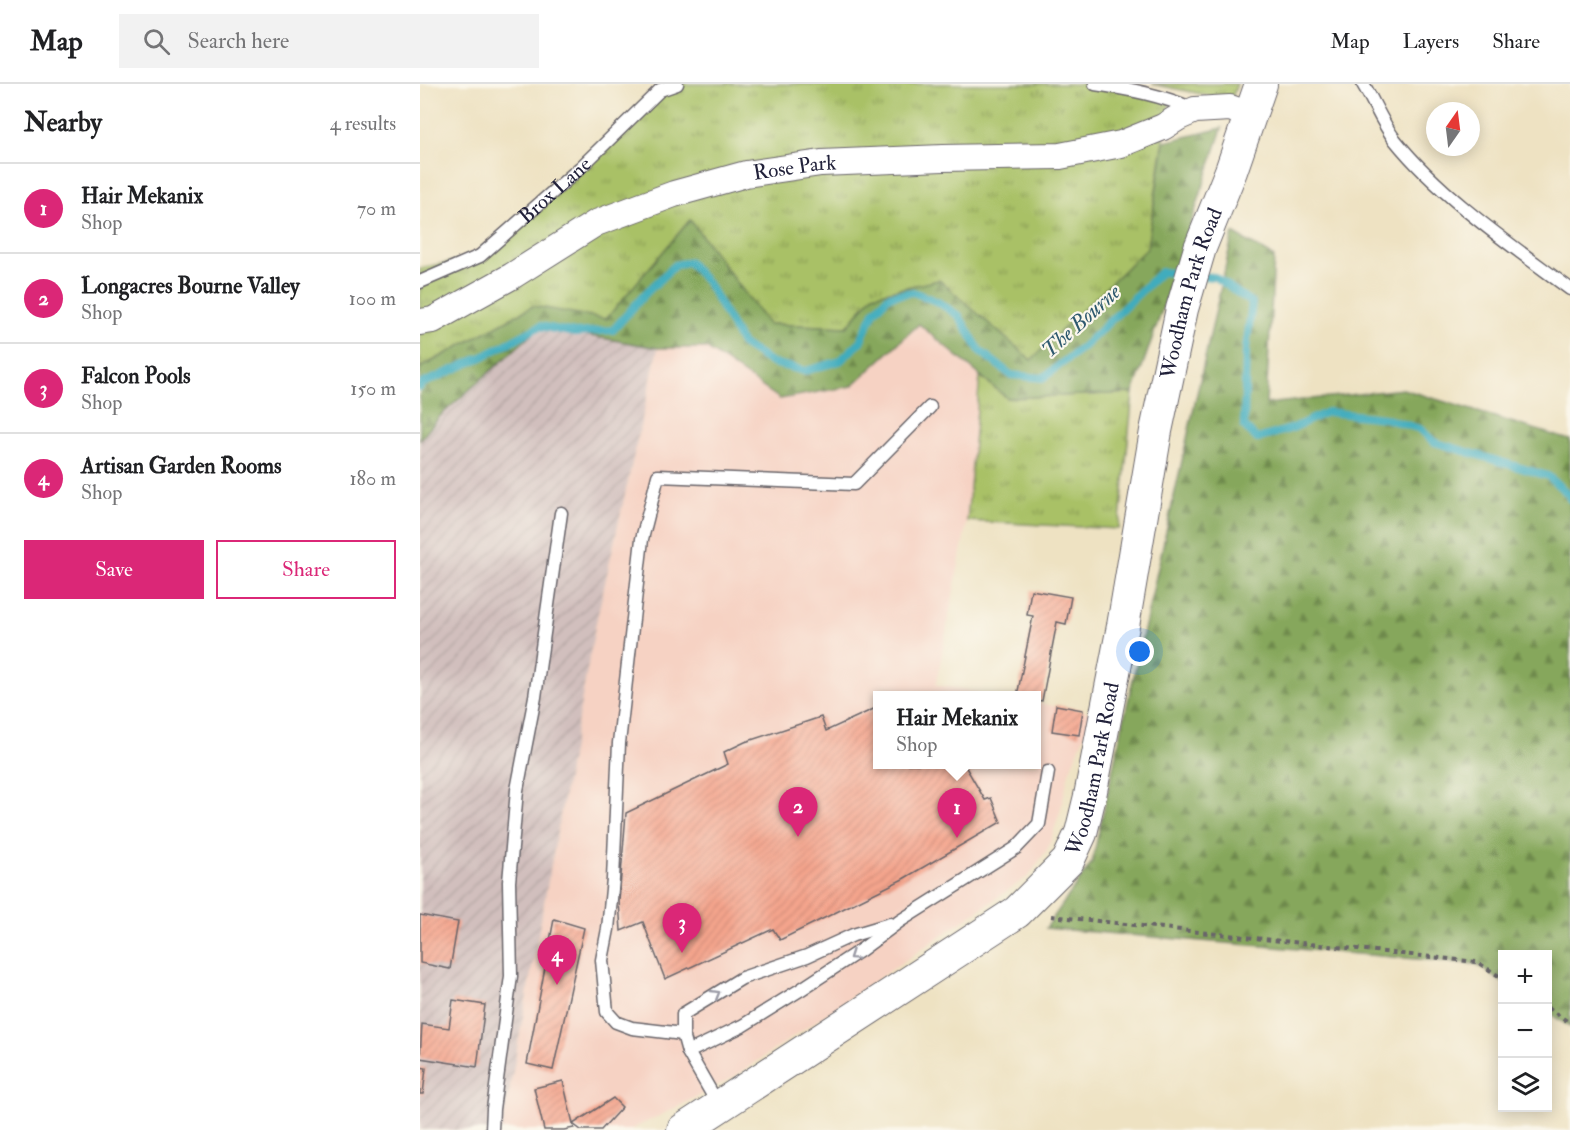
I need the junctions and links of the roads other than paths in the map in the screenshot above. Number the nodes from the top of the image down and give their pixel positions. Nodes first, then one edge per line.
1 (677, 84) edge
2 (1095, 84) edge
3 (1261, 84) edge
4 (1363, 84) edge
5 (1195, 110) junction
6 (1250, 115) junction
7 (420, 282) edge
8 (1570, 289) edge
9 (420, 322) edge
10 (930, 408) dead end
11 (561, 513) dead end
12 (1048, 772) dead end
13 (900, 921) junction
14 (683, 1034) junction
15 (688, 1052) junction
16 (720, 1107) junction
17 (492, 1130) edge
18 (683, 1130) edge

1 - 7 lane, Brox Lane
2 - 5 lane
3 - 6 street, Woodham Park Road
4 - 8 lane
5 - 6 street
5 - 9 street, Rose Park
6 - 16 street, Woodham Park Road
10 - 14 lane
11 - 17 lane
12 - 13 lane
14 -> 13 lane
13 -> 15 lane
14 - 15 lane
15 - 16 lane
16 - 18 street, Woodham Park Road

